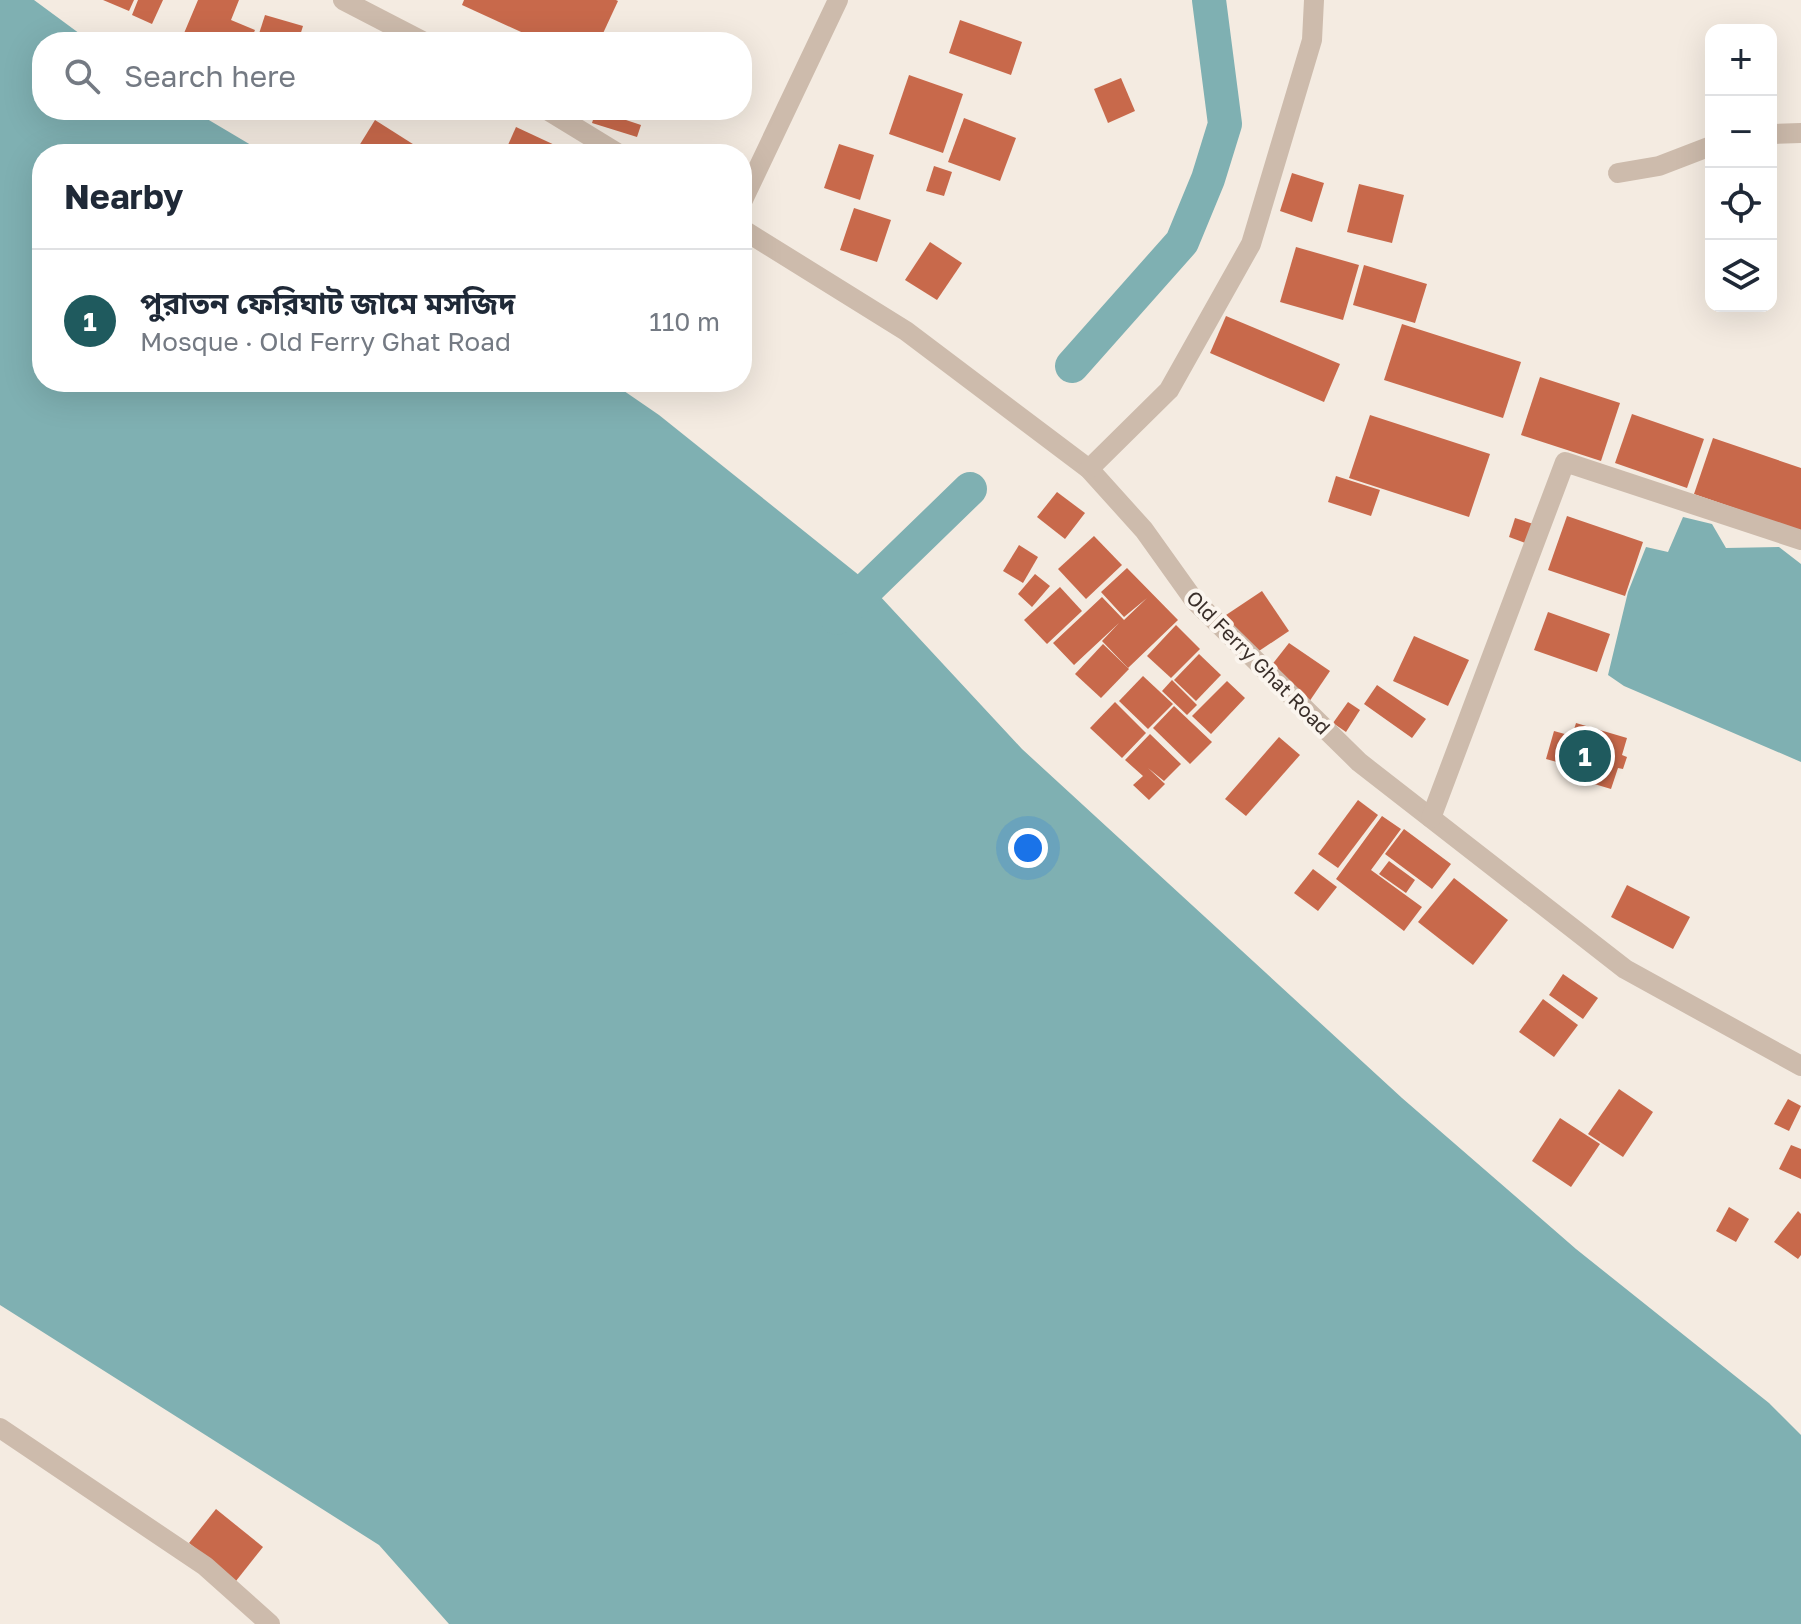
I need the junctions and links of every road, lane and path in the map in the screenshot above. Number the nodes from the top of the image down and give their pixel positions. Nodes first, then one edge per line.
1 (343, 0) edge
2 (838, 0) edge
3 (1314, 0) edge
4 (405, 32) edge
5 (563, 120) edge
6 (1801, 133) edge
7 (1777, 134) edge
8 (603, 144) edge
9 (1705, 148) edge
10 (1618, 173) dead end
11 (752, 181) edge
12 (752, 235) edge
13 (1089, 469) junction
14 (1801, 540) edge
15 (1431, 818) junction
16 (1801, 1066) edge
17 (0, 1428) edge
18 (270, 1624) edge

1 - 4 street
2 - 11 street
3 - 13 street
5 - 8 street
6 - 7 street
9 - 10 street
12 - 13 street, Old Ferry Ghat Road
13 - 15 street, Old Ferry Ghat Road
14 - 15 street
15 - 16 street, Old Ferry Ghat Road
17 - 18 street

